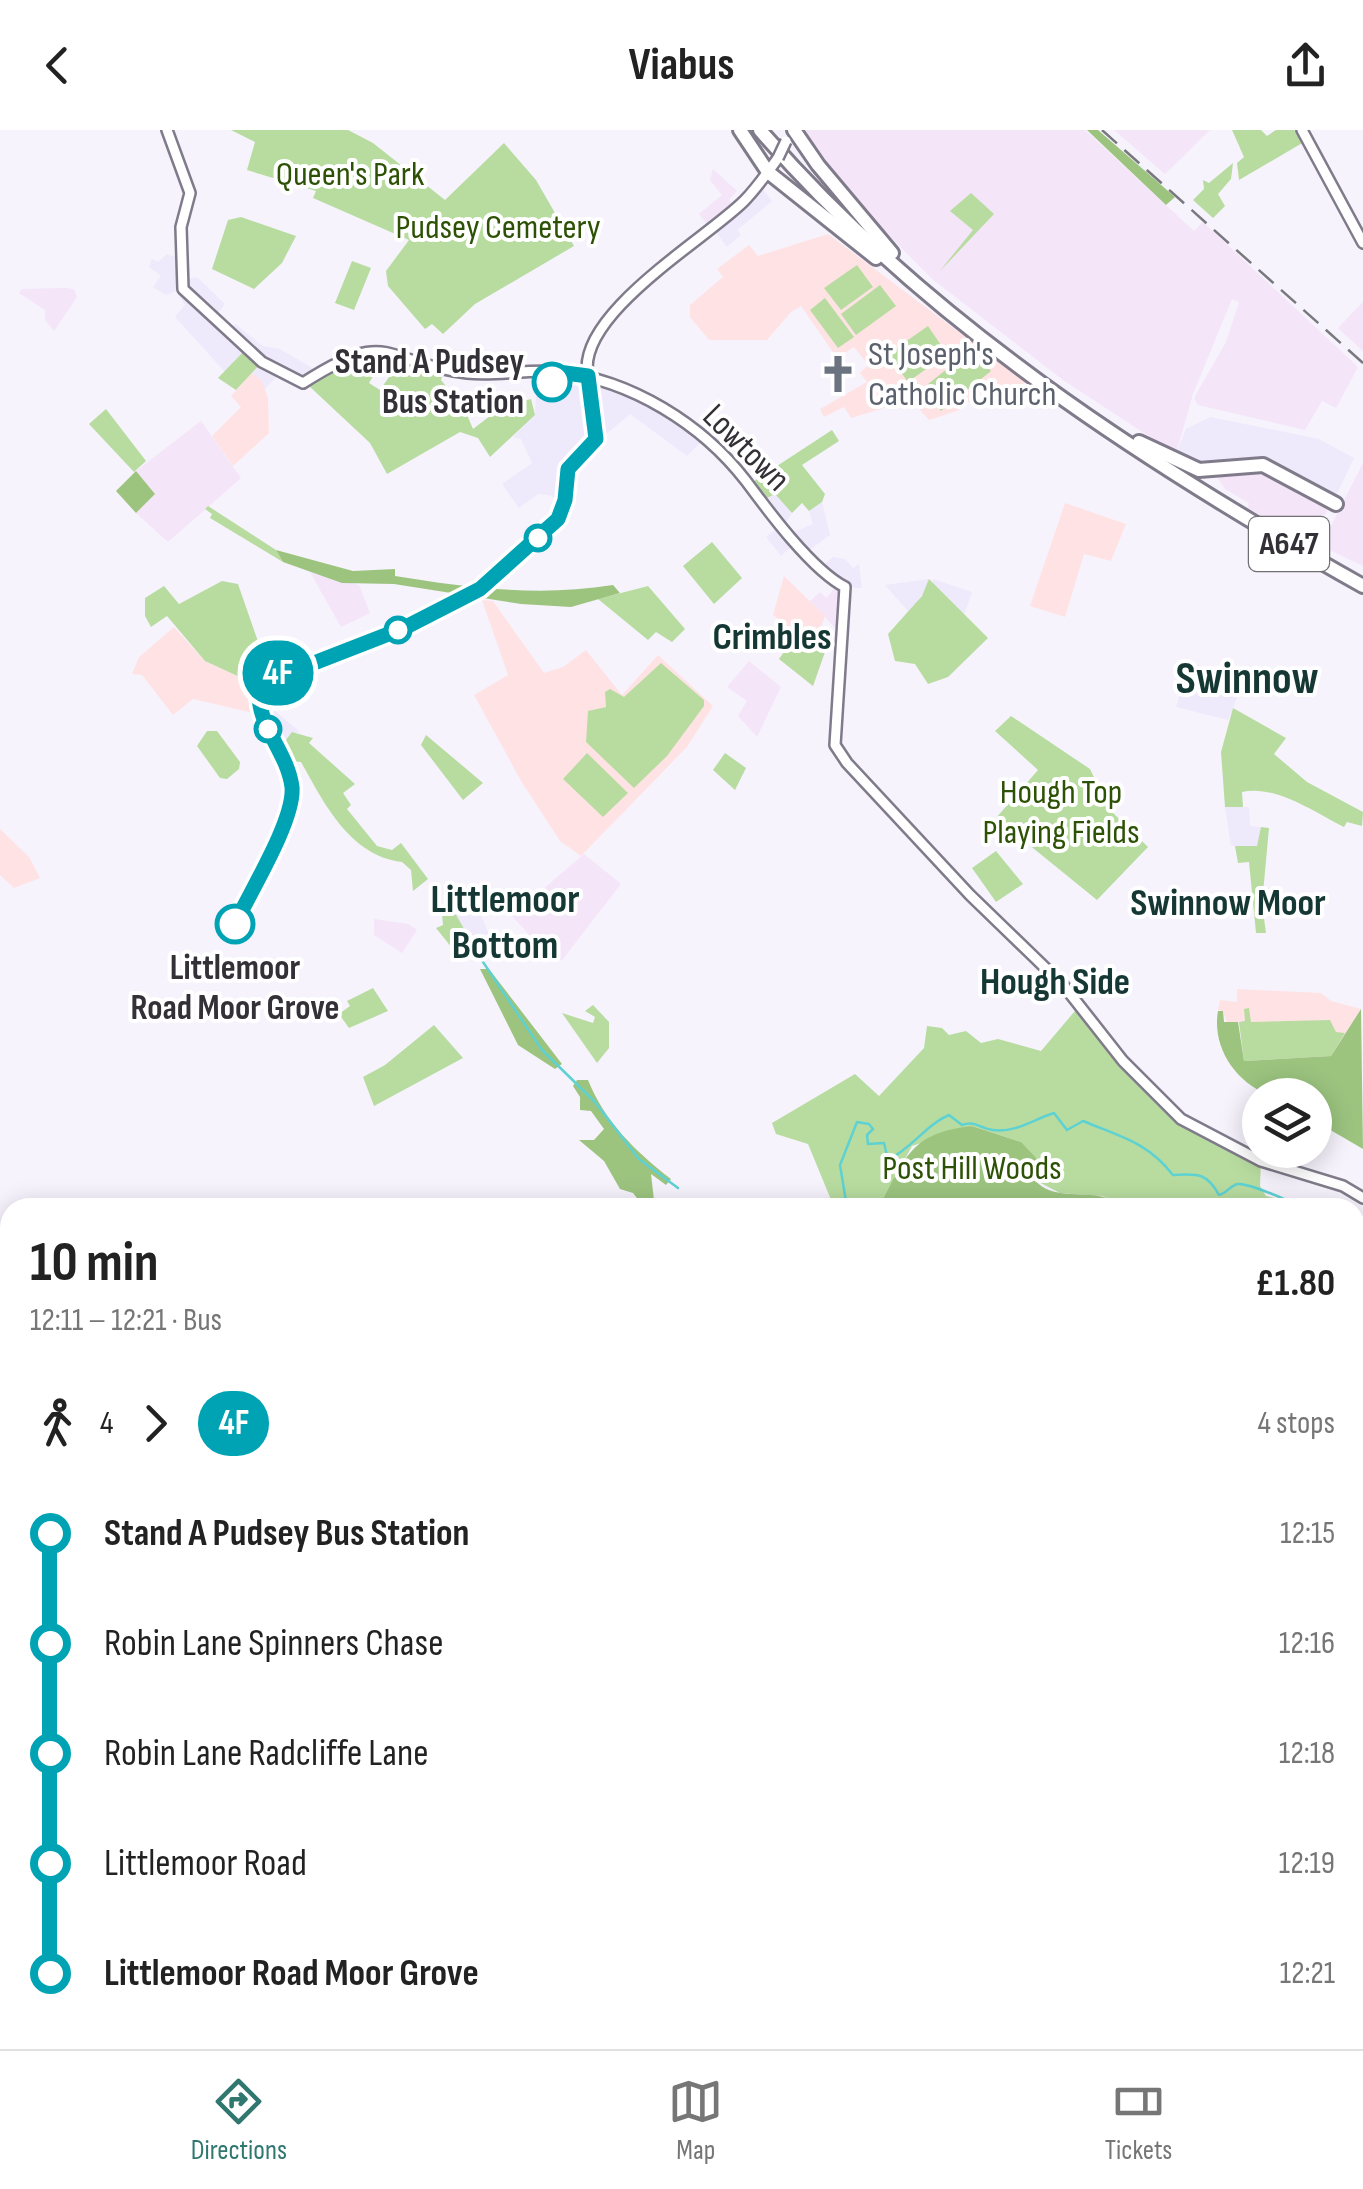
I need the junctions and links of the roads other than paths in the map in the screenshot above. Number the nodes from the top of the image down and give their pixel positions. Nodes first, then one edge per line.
1 (167, 130) edge
2 (740, 130) edge
3 (760, 130) edge
4 (768, 130) edge
5 (790, 134) edge
6 (1305, 135) edge
7 (768, 172) junction
8 (1363, 242) edge
9 (894, 255) junction
10 (966, 325) junction
11 (588, 376) junction
12 (1137, 440) junction
13 (1336, 504) dead end
14 (1363, 579) edge
15 (1363, 586) edge
16 (1363, 1198) edge

1 - 11 main road, Lowtown
2 - 7 highway
3 - 10 highway, A647
4 - 9 highway, A647
5 - 7 main road, bridge
5 - 9 highway
6 - 8 main road
7 - 10 highway
7 - 11 main road
9 - 12 highway, A647
10 - 15 highway, A647
11 - 16 main road, Lowtown
12 - 13 highway
12 - 14 highway, A647

